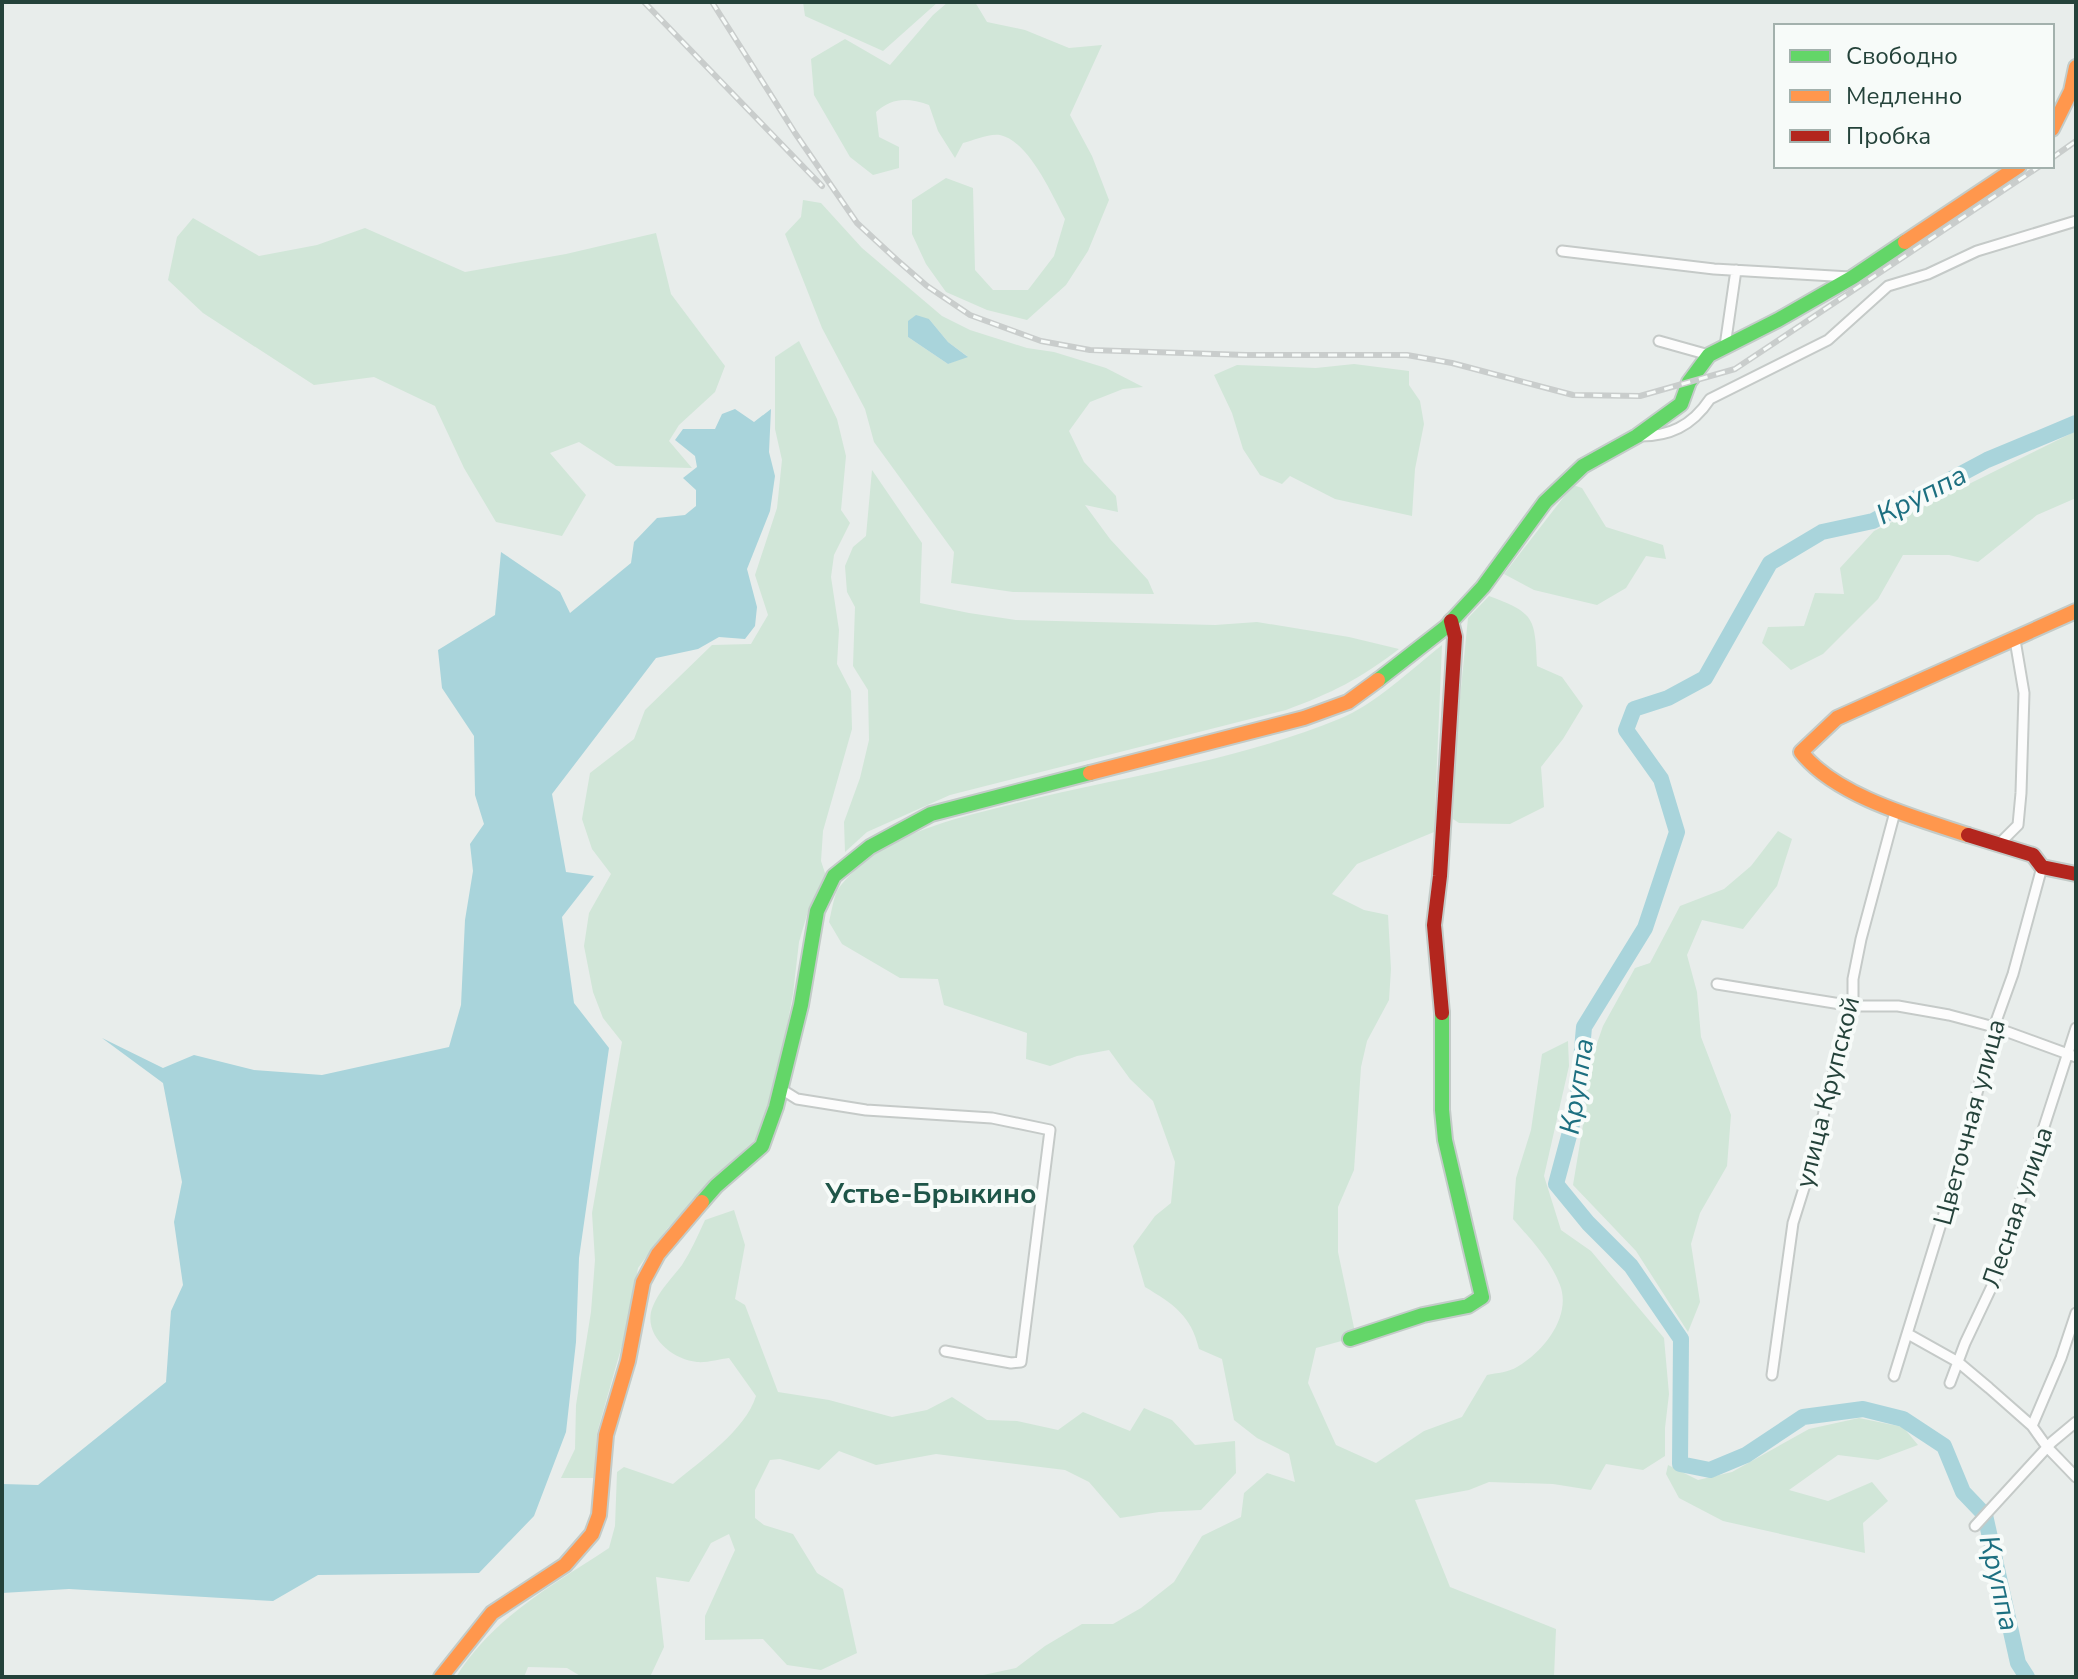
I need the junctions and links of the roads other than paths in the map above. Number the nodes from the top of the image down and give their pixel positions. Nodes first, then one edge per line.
1 (2076, 67) edge
2 (2074, 90) edge
3 (2054, 125) edge
4 (2016, 168) edge
5 (2076, 221) edge
6 (1562, 251) dead end
7 (1736, 270) junction
8 (1853, 277) junction
9 (1659, 341) dead end
10 (1725, 346) junction
11 (1709, 355) junction
12 (1637, 436) junction
13 (2076, 611) edge
14 (1451, 621) junction
15 (2015, 640) junction
16 (1895, 812) junction
17 (1998, 845) junction
18 (2042, 867) junction
19 (2076, 874) edge
20 (1717, 984) dead end
21 (1853, 1006) junction
22 (1994, 1027) junction
23 (2076, 1028) edge
24 (2072, 1055) edge
25 (781, 1089) junction
26 (2076, 1313) edge
27 (1908, 1334) junction
28 (1350, 1339) dead end
29 (945, 1351) dead end
30 (1958, 1362) junction
31 (1772, 1375) dead end
32 (1894, 1376) dead end
33 (1950, 1383) dead end
34 (2076, 1422) edge
35 (2032, 1426) junction
36 (2047, 1447) junction
37 (2076, 1477) edge
38 (1975, 1526) dead end
39 (441, 1677) edge

1 - 2 street
2 - 3 street
4 - 8 street
5 - 12 street
6 - 7 street
7 - 8 street
7 - 10 street
8 - 10 street
9 - 11 street
10 - 11 street
11 - 12 street
12 - 14 street
13 - 15 street
14 - 25 street
14 - 28 street
15 - 16 street
15 - 17 street
16 - 17 street
16 - 21 street, улица Крупской
17 - 18 street
18 - 19 street
18 - 22 street, Цветочная улица
20 - 21 street
21 - 22 street
21 - 31 street, улица Крупской
22 - 24 street
22 - 27 street, Цветочная улица
23 - 24 street, Лесная улица
24 - 30 street, Лесная улица
25 - 29 street
25 - 39 street
26 - 35 street
27 - 30 street
27 - 32 street, Цветочная улица
30 - 33 street, Лесная улица
30 - 35 street
34 - 36 street
35 - 36 street
36 - 37 street
36 - 38 street

